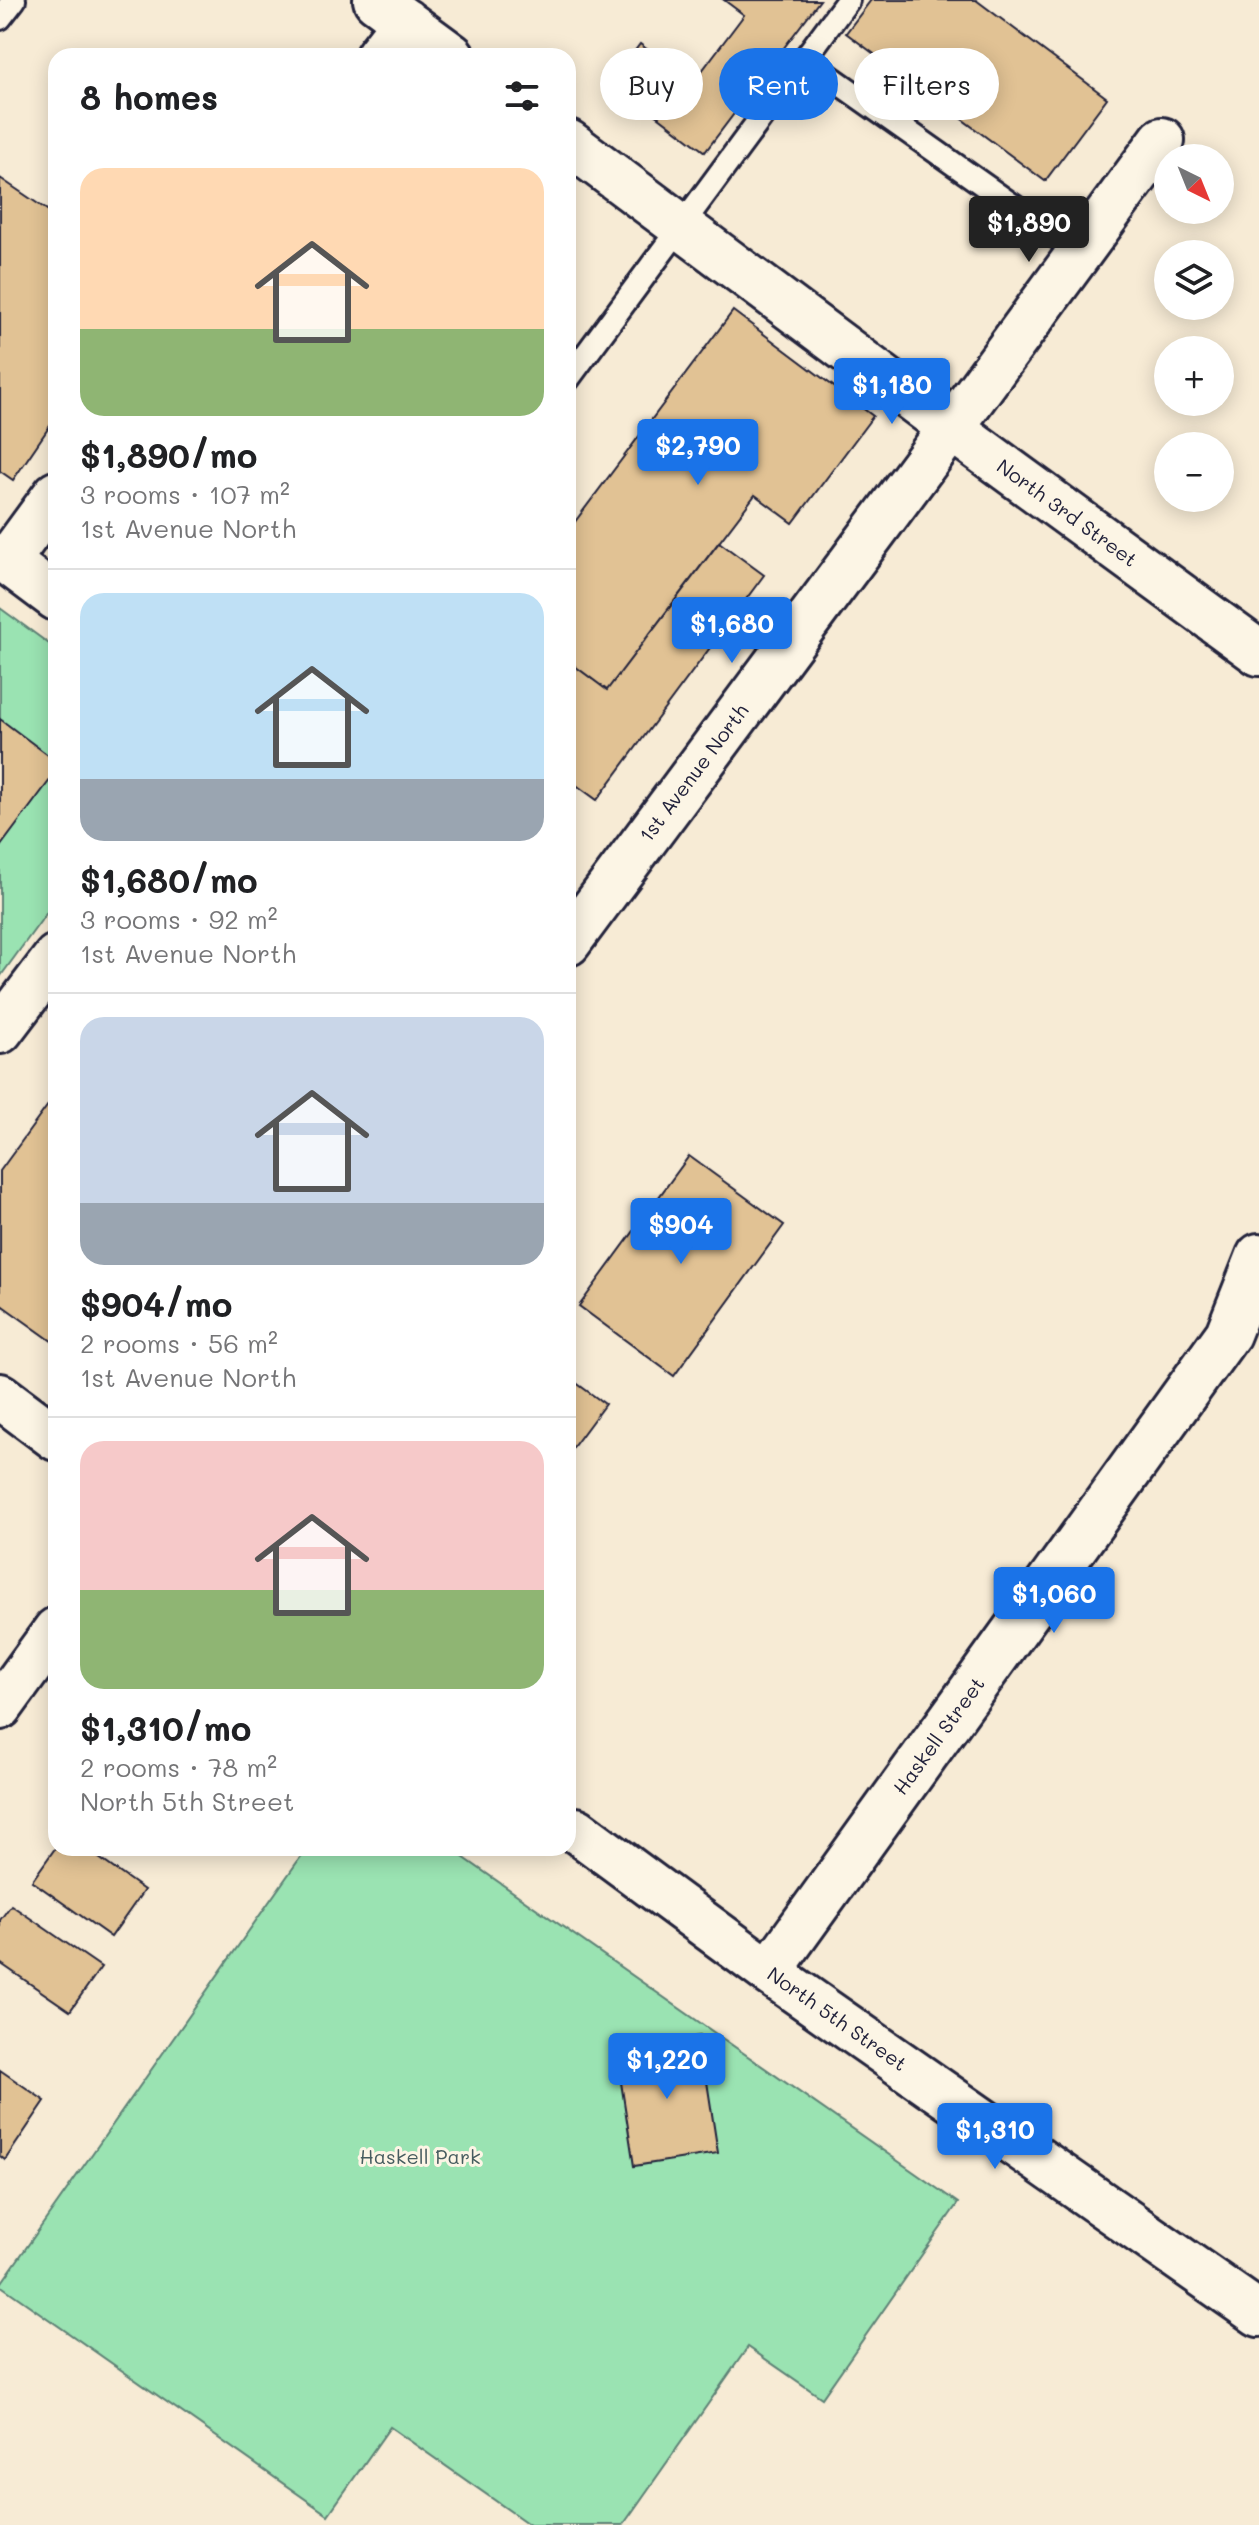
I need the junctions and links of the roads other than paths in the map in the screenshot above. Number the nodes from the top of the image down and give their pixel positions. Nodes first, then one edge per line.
1 (14, 0) edge
2 (848, 0) edge
3 (391, 10) edge
4 (0, 18) edge
5 (380, 48) edge
6 (441, 48) edge
7 (813, 48) edge
8 (838, 82) edge
9 (760, 120) edge
10 (1162, 140) dead end
11 (576, 148) edge
12 (681, 226) junction
13 (1080, 253) junction
14 (576, 368) edge
15 (951, 428) junction
16 (48, 504) edge
17 (4, 558) edge
18 (48, 592) edge
19 (1259, 653) edge
20 (576, 932) edge
21 (48, 968) edge
22 (0, 1031) edge
23 (1259, 1256) edge
24 (0, 1396) edge
25 (48, 1432) edge
26 (48, 1641) edge
27 (0, 1707) edge
28 (576, 1830) dead end
29 (769, 1972) junction
30 (1259, 2314) edge

1 - 4 lane
2 - 7 lane
3 - 5 street
3 - 6 street
8 - 13 lane
9 - 12 lane
10 - 13 street, 1st Avenue North
11 - 12 street, North 3rd Street
12 - 14 lane
12 - 15 street, North 3rd Street
13 - 15 street, 1st Avenue North
15 - 19 street, North 3rd Street
15 - 20 street, 1st Avenue North
16 - 17 street
17 - 18 street
21 - 22 street
23 - 29 street, Haskell Street
24 - 25 street
26 - 27 street
28 - 29 street, North 5th Street
29 - 30 street, North 5th Street

